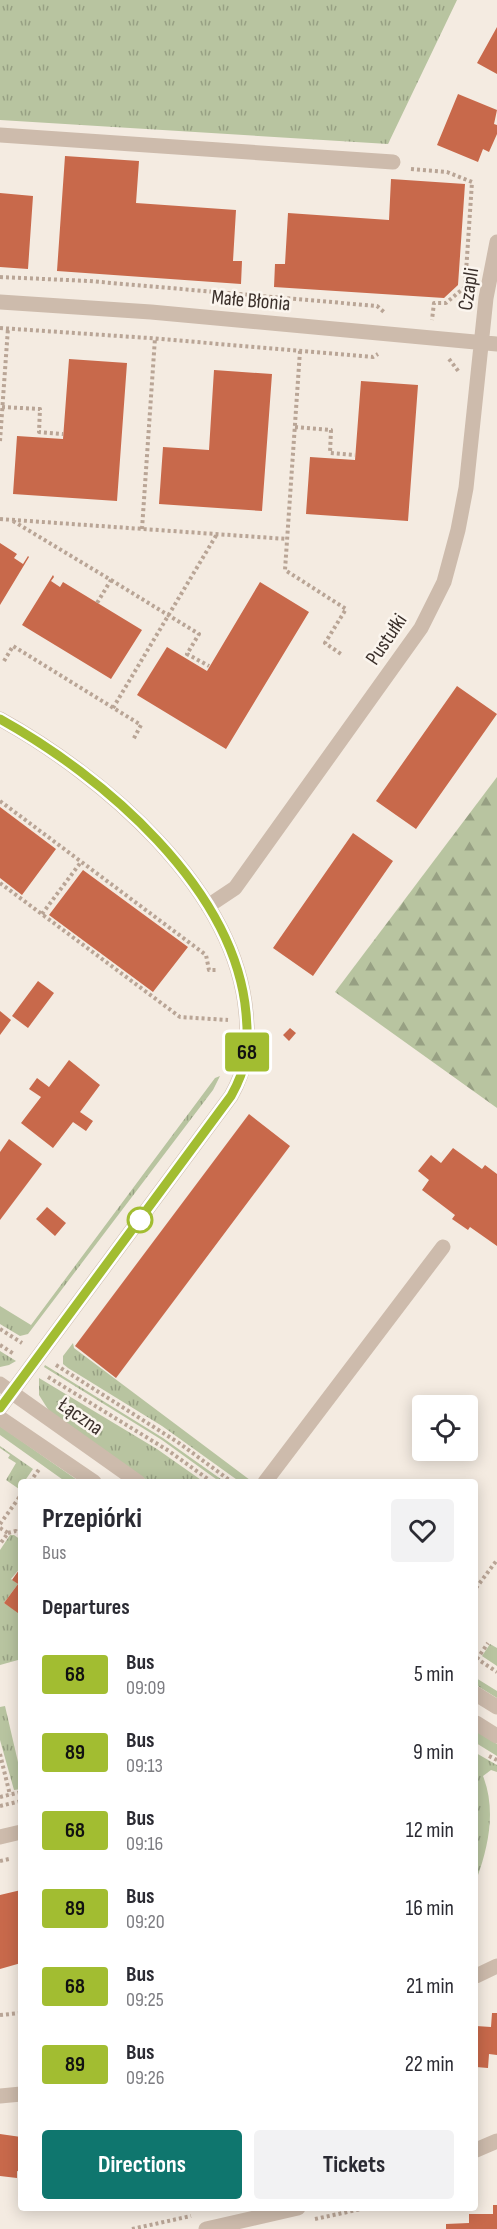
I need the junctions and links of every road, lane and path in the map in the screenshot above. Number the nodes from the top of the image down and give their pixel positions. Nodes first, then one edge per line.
1 (0, 135) edge
2 (393, 162) joint
3 (497, 242) edge
4 (0, 276) edge
5 (0, 302) edge
6 (389, 317) dead end
7 (421, 320) dead end
8 (432, 321) junction
9 (439, 321) dead end
10 (0, 328) edge
11 (8, 328) junction
12 (155, 338) junction
13 (481, 342) junction
14 (497, 344) edge
15 (300, 351) junction
16 (381, 353) dead end
17 (443, 355) dead end
18 (477, 375) junction
19 (2, 407) junction
20 (295, 428) junction
21 (0, 431) edge
22 (63, 434) dead end
23 (0, 441) edge
24 (355, 455) dead end
25 (0, 519) edge
26 (10, 519) junction
27 (141, 529) junction
28 (217, 534) junction
29 (287, 538) junction
30 (111, 580) junction
31 (97, 603) dead end
32 (168, 615) junction
33 (341, 654) dead end
34 (3, 661) dead end
35 (209, 666) dead end
36 (113, 708) junction
37 (0, 719) edge
38 (133, 740) dead end
39 (0, 801) edge
40 (81, 862) junction
41 (0, 883) edge
42 (208, 906) junction
43 (42, 914) junction
44 (224, 969) dead end
45 (231, 1013) dead end
46 (443, 1246) dead end
47 (0, 1329) edge
48 (0, 1345) edge
49 (29, 1347) dead end
50 (20, 1358) dead end
51 (53, 1363) dead end
52 (41, 1372) dead end
53 (6, 1388) edge
54 (0, 1408) edge
55 (0, 1418) edge
56 (40, 1468) dead end
57 (32, 1479) edge
58 (90, 1479) edge
59 (134, 1479) edge
60 (208, 1479) edge
61 (228, 1479) edge
62 (267, 1479) edge
63 (18, 1499) edge
64 (0, 1526) edge
65 (8, 1533) junction
66 (18, 1533) edge
67 (0, 1544) edge
68 (497, 1560) edge
69 (478, 1585) edge
70 (488, 1643) dead end
71 (478, 1656) edge
72 (478, 1659) edge
73 (497, 1672) edge
74 (478, 1695) edge
75 (497, 1707) edge
76 (478, 1724) edge
77 (497, 1736) edge
78 (0, 1754) edge
79 (18, 1793) edge
80 (10, 1795) junction
81 (0, 1797) edge
82 (18, 1802) edge
83 (0, 1806) edge
84 (18, 1833) edge
85 (0, 1838) edge
86 (497, 1966) edge
87 (478, 1975) edge
88 (18, 2013) edge
89 (0, 2015) edge
90 (18, 2094) edge
91 (0, 2096) edge
92 (497, 2141) edge
93 (478, 2149) edge
94 (284, 2211) edge
95 (353, 2211) edge
96 (201, 2213) dead end
97 (242, 2220) edge
98 (308, 2221) dead end
99 (132, 2229) edge
100 (206, 2229) edge

1 - 2 street
2 - 8 path
3 - 13 street, Czapli
4 - 6 path
5 - 13 street, Małe Błonia
7 - 8 path
8 - 9 path
10 - 11 path
11 - 12 path
11 - 19 path
12 - 15 path
12 - 27 path
13 - 14 street, Małe Błonia
13 - 18 street, Pustułki
15 - 16 path
15 - 20 path
17 - 18 path
18 - 42 street, Pustułki
19 - 21 path
19 - 22 path
20 - 24 path
20 - 29 path
21 - 23 path
25 - 26 path
26 - 27 path
26 - 30 path
27 - 28 path
28 - 29 path
28 - 32 path
29 - 33 path
30 - 31 path
30 - 32 path
32 - 35 path
32 - 36 path
34 - 36 path
36 - 38 path
37 - 42 street
39 - 40 path
40 - 43 path
40 - 44 path
41 - 43 path
42 - 53 street
43 - 45 path
46 - 62 street
47 - 49 path
48 - 50 path
51 - 61 path
52 - 60 path
53 - 54 street
53 - 59 street, Łączna
55 - 58 street
56 - 57 path
63 - 64 path
64 - 65 path
65 - 66 path
65 - 67 path
68 - 69 path
70 - 71 path
72 - 73 path
74 - 75 street
76 - 77 street
78 - 80 path
79 - 80 path
80 - 81 path
82 - 83 path
84 - 85 street
86 - 87 street
88 - 89 path
90 - 91 street
92 - 93 street
94 - 97 street
95 - 98 path
96 - 99 path
97 - 100 street

